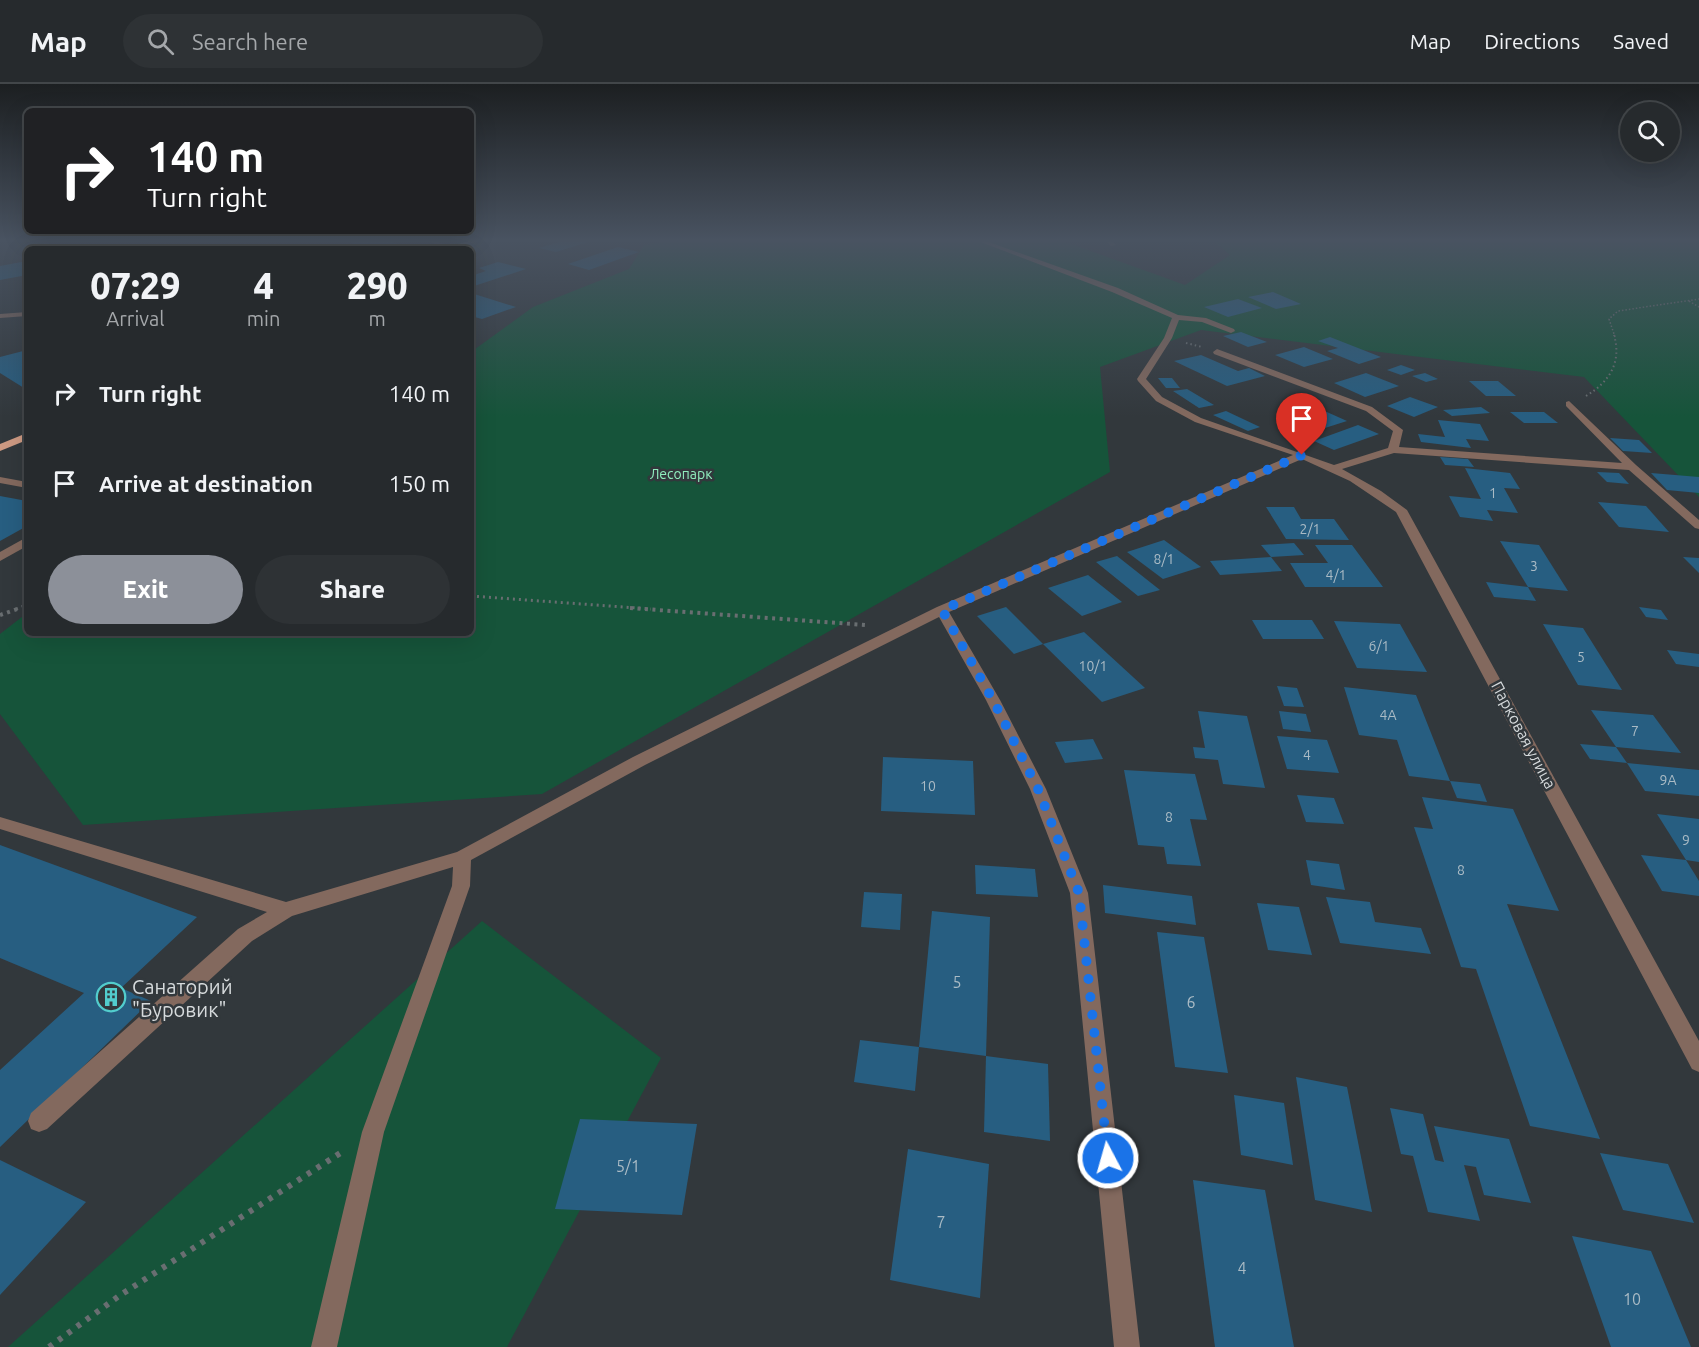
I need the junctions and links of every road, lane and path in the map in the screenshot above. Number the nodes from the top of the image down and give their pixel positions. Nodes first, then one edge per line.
1 (1137, 300) edge
2 (1694, 300) edge
3 (1688, 301) junction
4 (1699, 307) edge
5 (24, 314) edge
6 (1216, 315) dead end
7 (0, 316) edge
8 (1176, 317) junction
9 (1203, 320) junction
10 (1231, 331) dead end
11 (1168, 338) junction
12 (1216, 352) joint
13 (1569, 404) joint
14 (24, 436) edge
15 (0, 448) edge
16 (1393, 450) junction
17 (1302, 455) junction
18 (1632, 467) junction
19 (1334, 468) junction
20 (0, 480) edge
21 (24, 484) edge
22 (1699, 526) edge
23 (24, 543) edge
24 (0, 557) edge
25 (474, 596) edge
26 (24, 606) edge
27 (942, 610) junction
28 (0, 615) edge
29 (905, 628) junction
30 (0, 823) edge
31 (462, 857) junction
32 (286, 910) junction
33 (1699, 1062) edge
34 (39, 1121) dead end
35 (373, 1132) junction
36 (49, 1347) edge
37 (324, 1347) edge
38 (1127, 1347) edge

1 - 8 street
2 - 3 path
3 - 4 path
3 - 13 path
5 - 7 street
6 - 9 street
8 - 9 street
8 - 11 street
9 - 10 street
11 - 12 path
11 - 17 street, Парковая улица
12 - 16 street
13 - 18 street
14 - 15 main road
16 - 18 street
16 - 19 street
17 - 19 street, Парковая улица
17 - 27 street
18 - 22 street
19 - 33 street, Парковая улица
20 - 21 street
23 - 24 street
25 - 29 path
26 - 28 path
27 - 29 street
27 - 38 street
29 - 31 street
30 - 32 street
31 - 32 street
31 - 35 street
32 - 34 street
35 - 36 path
35 - 37 street

